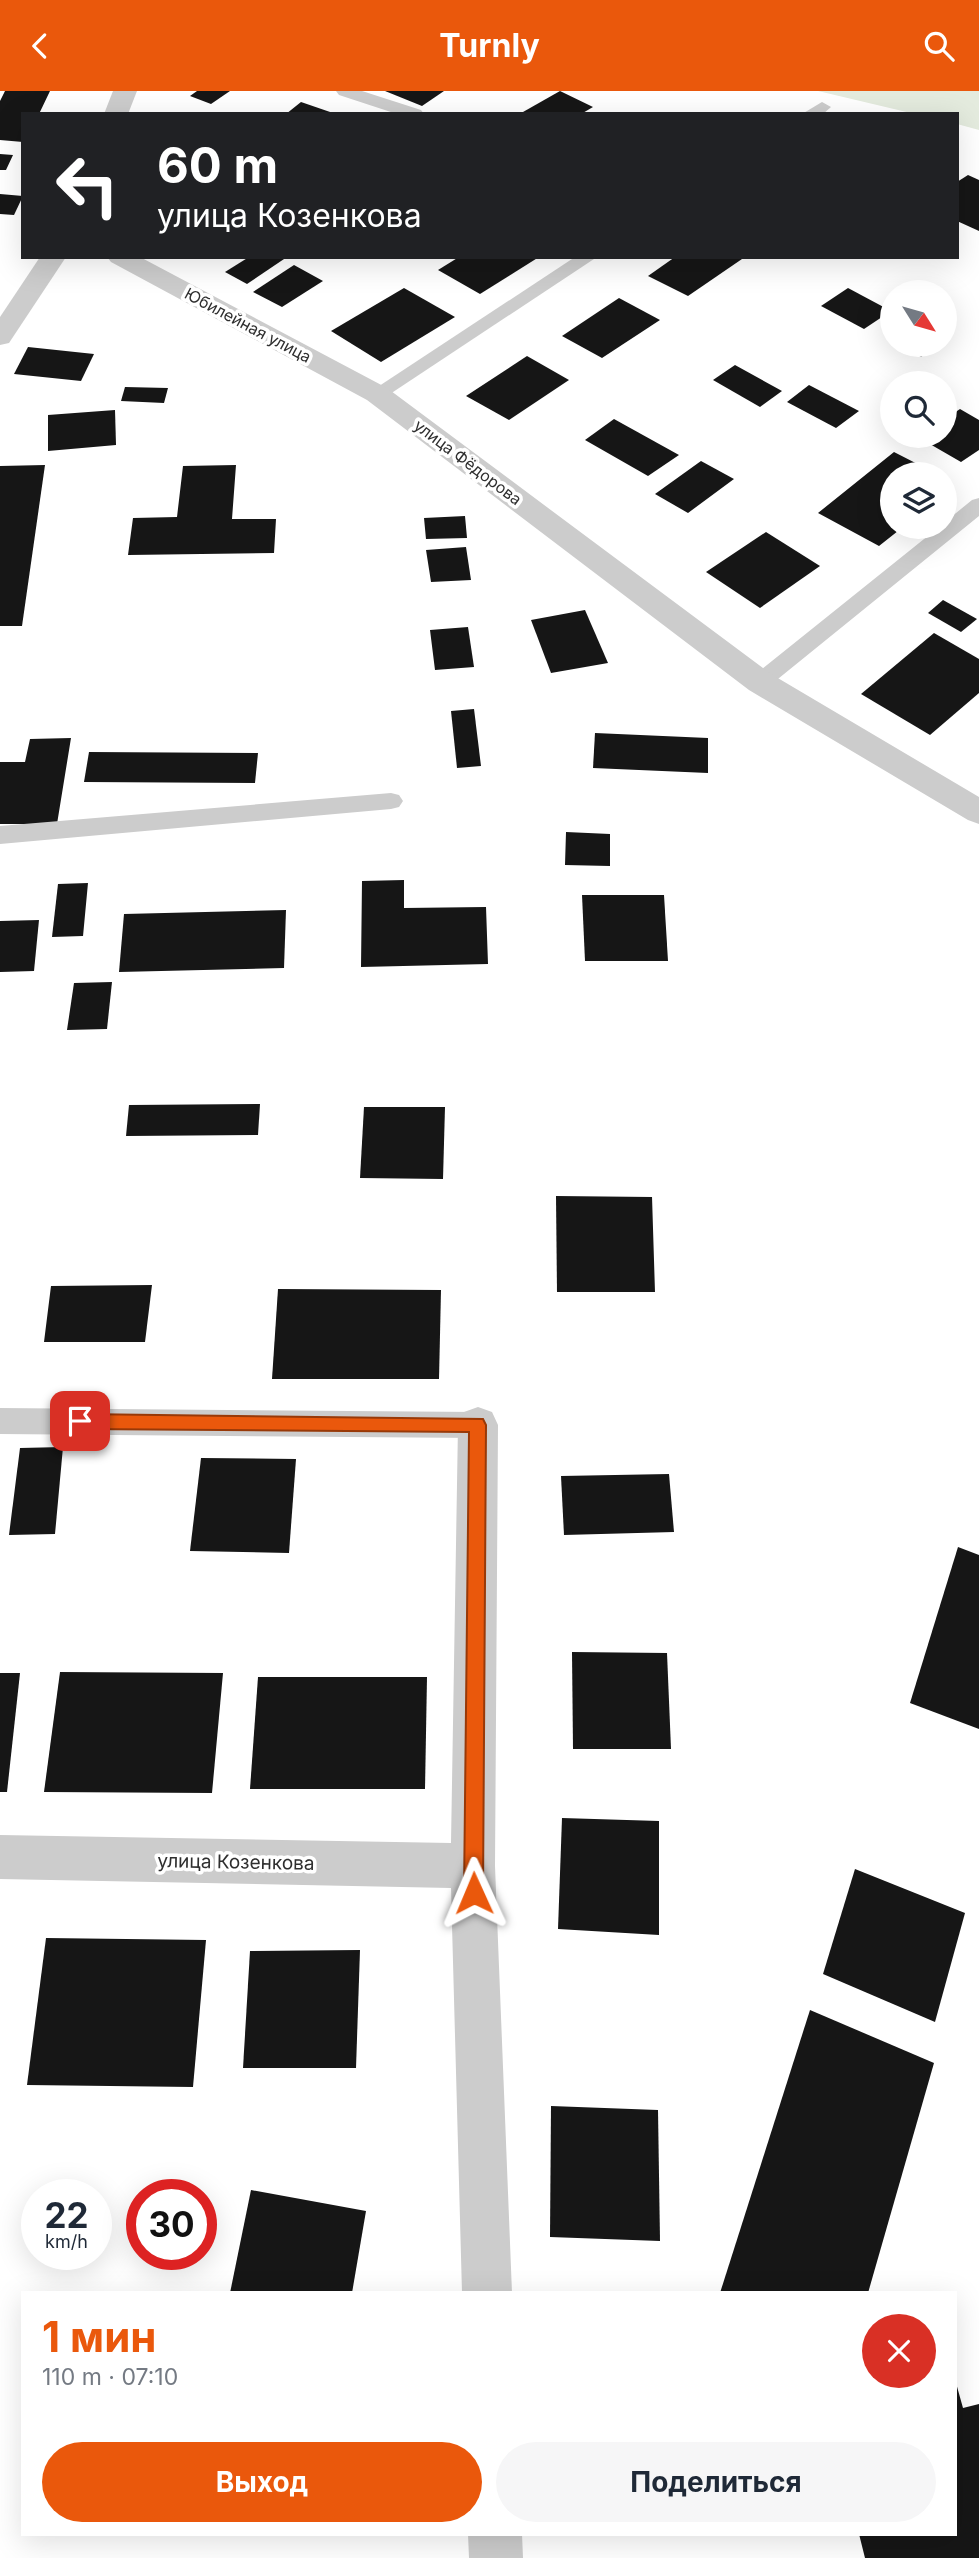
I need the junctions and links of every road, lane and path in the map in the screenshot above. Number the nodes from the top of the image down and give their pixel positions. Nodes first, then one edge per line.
1 (125, 91) edge
2 (345, 91) edge
3 (117, 112) edge
4 (409, 112) edge
5 (52, 259) edge
6 (124, 259) edge
7 (586, 259) edge
8 (0, 337) edge
9 (377, 394) junction
10 (979, 505) edge
11 (761, 682) junction
12 (391, 801) dead end
13 (979, 812) edge
14 (0, 835) edge
15 (0, 1421) edge
16 (478, 1425) joint
17 (0, 1857) edge
18 (473, 1866) junction
19 (487, 2291) edge
20 (495, 2536) edge
21 (496, 2558) edge

1 - 3 street
2 - 4 lane
5 - 8 street
6 - 9 street, Юбилейная улица
7 - 9 lane
9 - 11 street, улица Фёдорова
10 - 11 lane
11 - 13 street, улица Фёдорова
12 - 14 lane
15 - 16 lane
16 - 18 street
17 - 18 street, улица Козенкова
18 - 19 street
20 - 21 street

